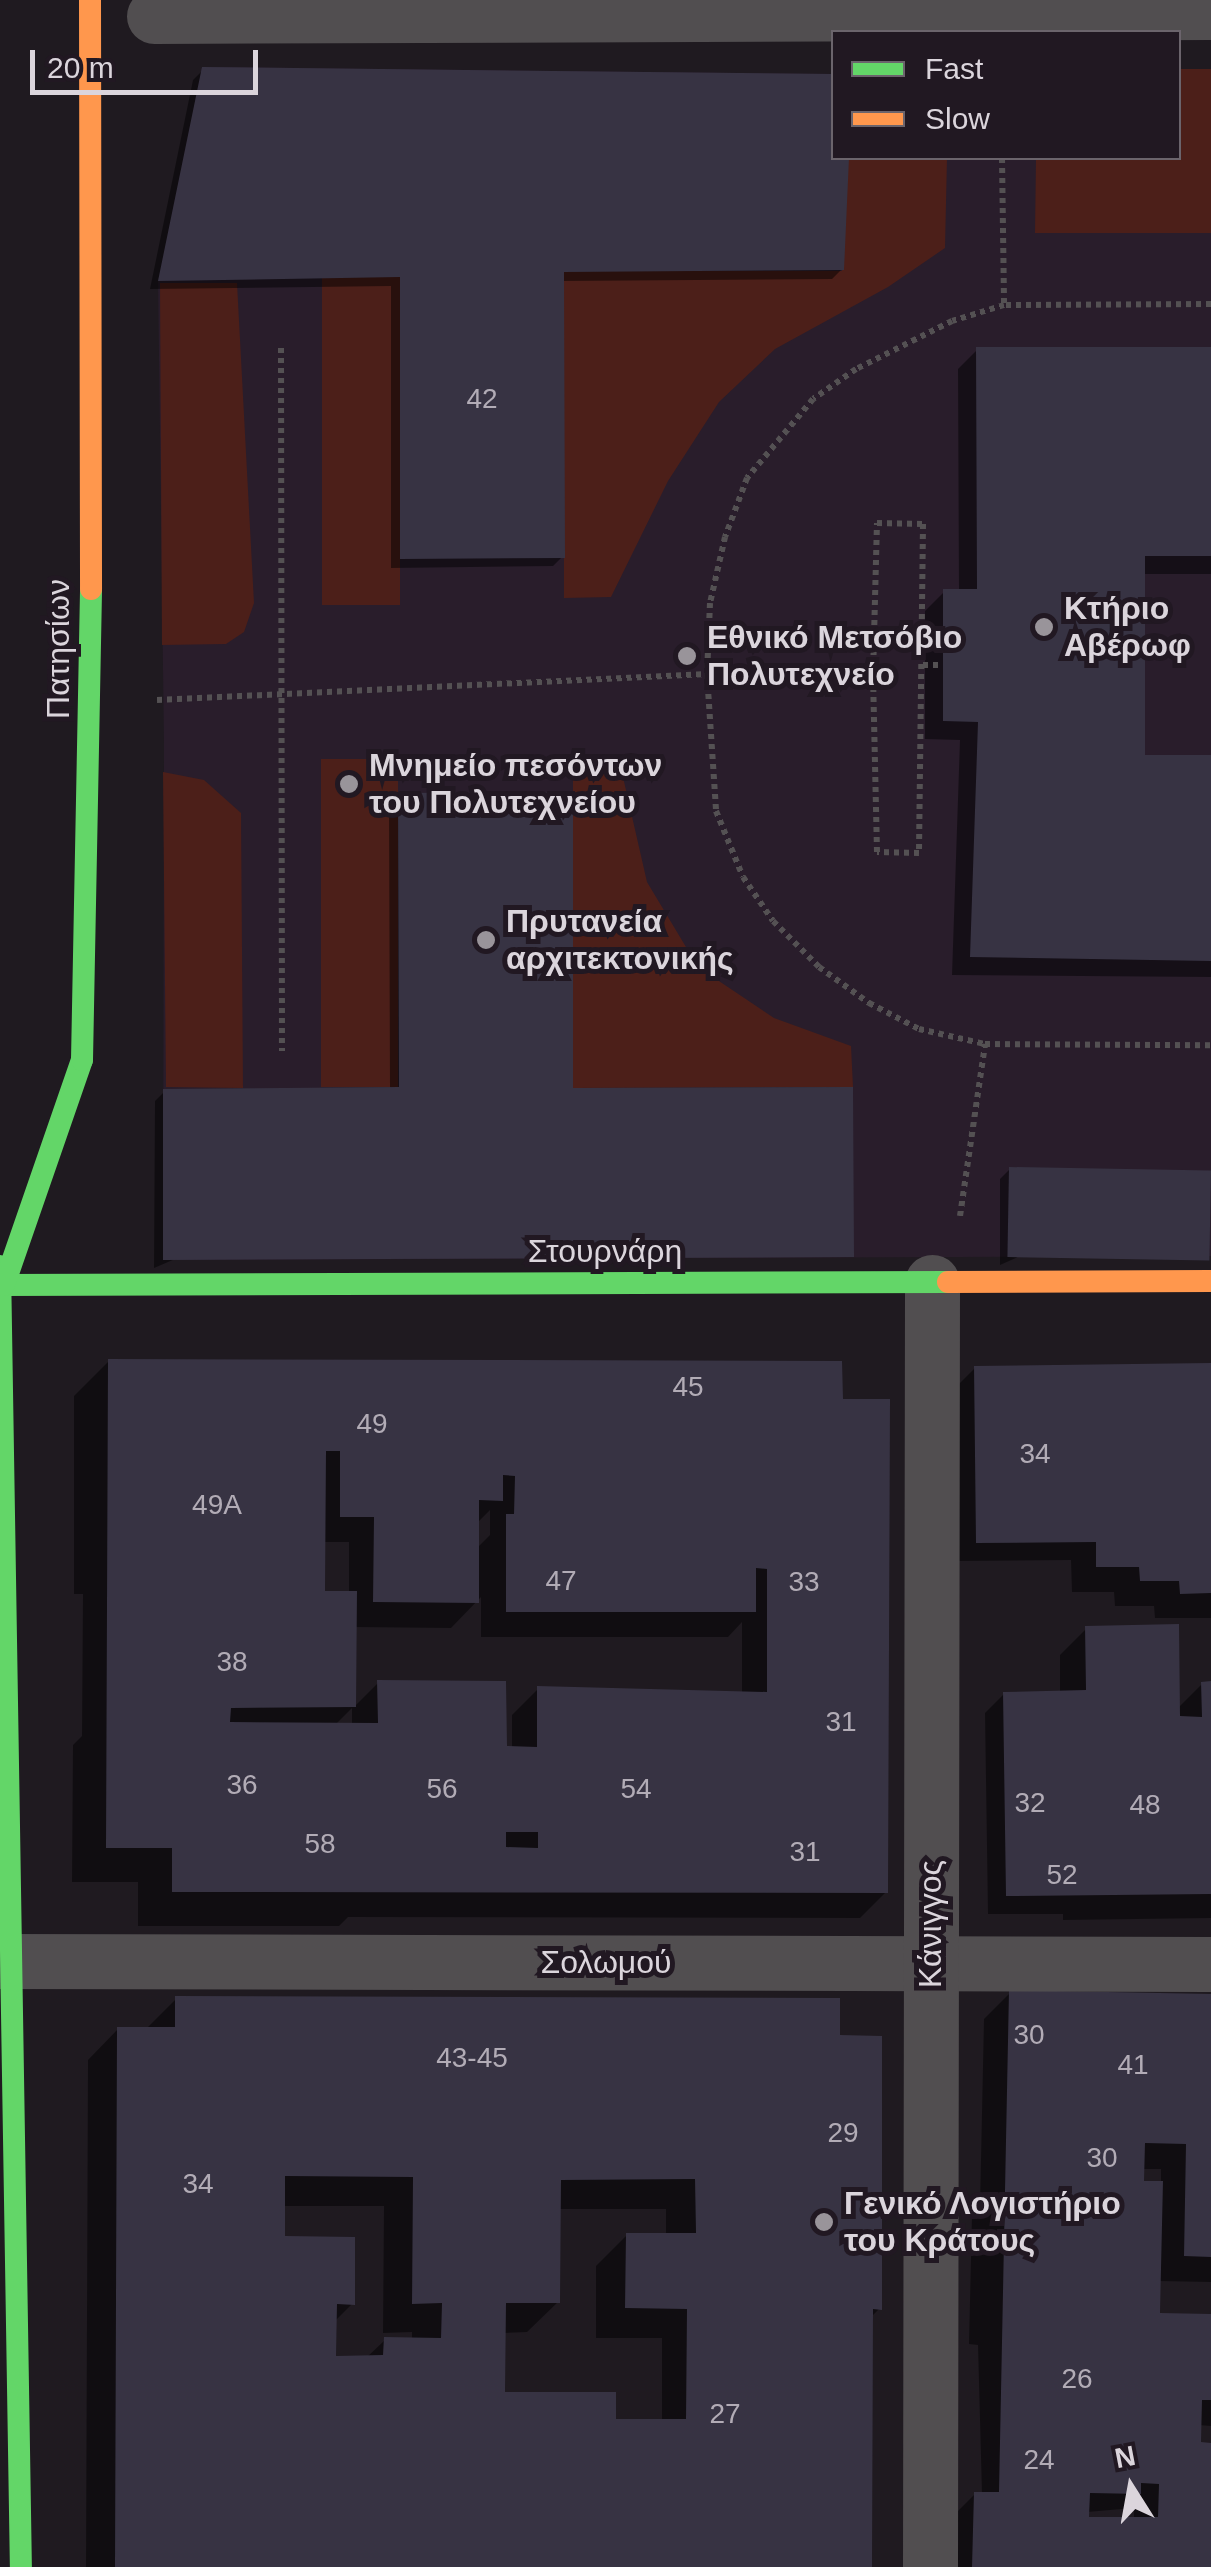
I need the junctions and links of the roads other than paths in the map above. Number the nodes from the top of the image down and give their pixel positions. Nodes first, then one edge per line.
1 (90, 0) edge
2 (1211, 12) edge
3 (154, 16) dead end
4 (1, 1279) edge
5 (1211, 1280) edge
6 (957, 1282) junction
7 (6, 1961) edge
8 (930, 1964) junction
9 (1211, 1964) edge
10 (21, 2567) edge
11 (930, 2567) edge

1 - 4 main road, Πατησίων
2 - 3 street
4 - 6 main road, Στουρνάρη
4 - 7 main road, Πατησίων
5 - 6 main road, Στουρνάρη
6 - 8 street, Κάνιγγος
7 - 8 street, Σολωμού
7 - 10 main road, Πατησίων
8 - 9 street, Σολωμού
8 - 11 street, Κάνιγγος

